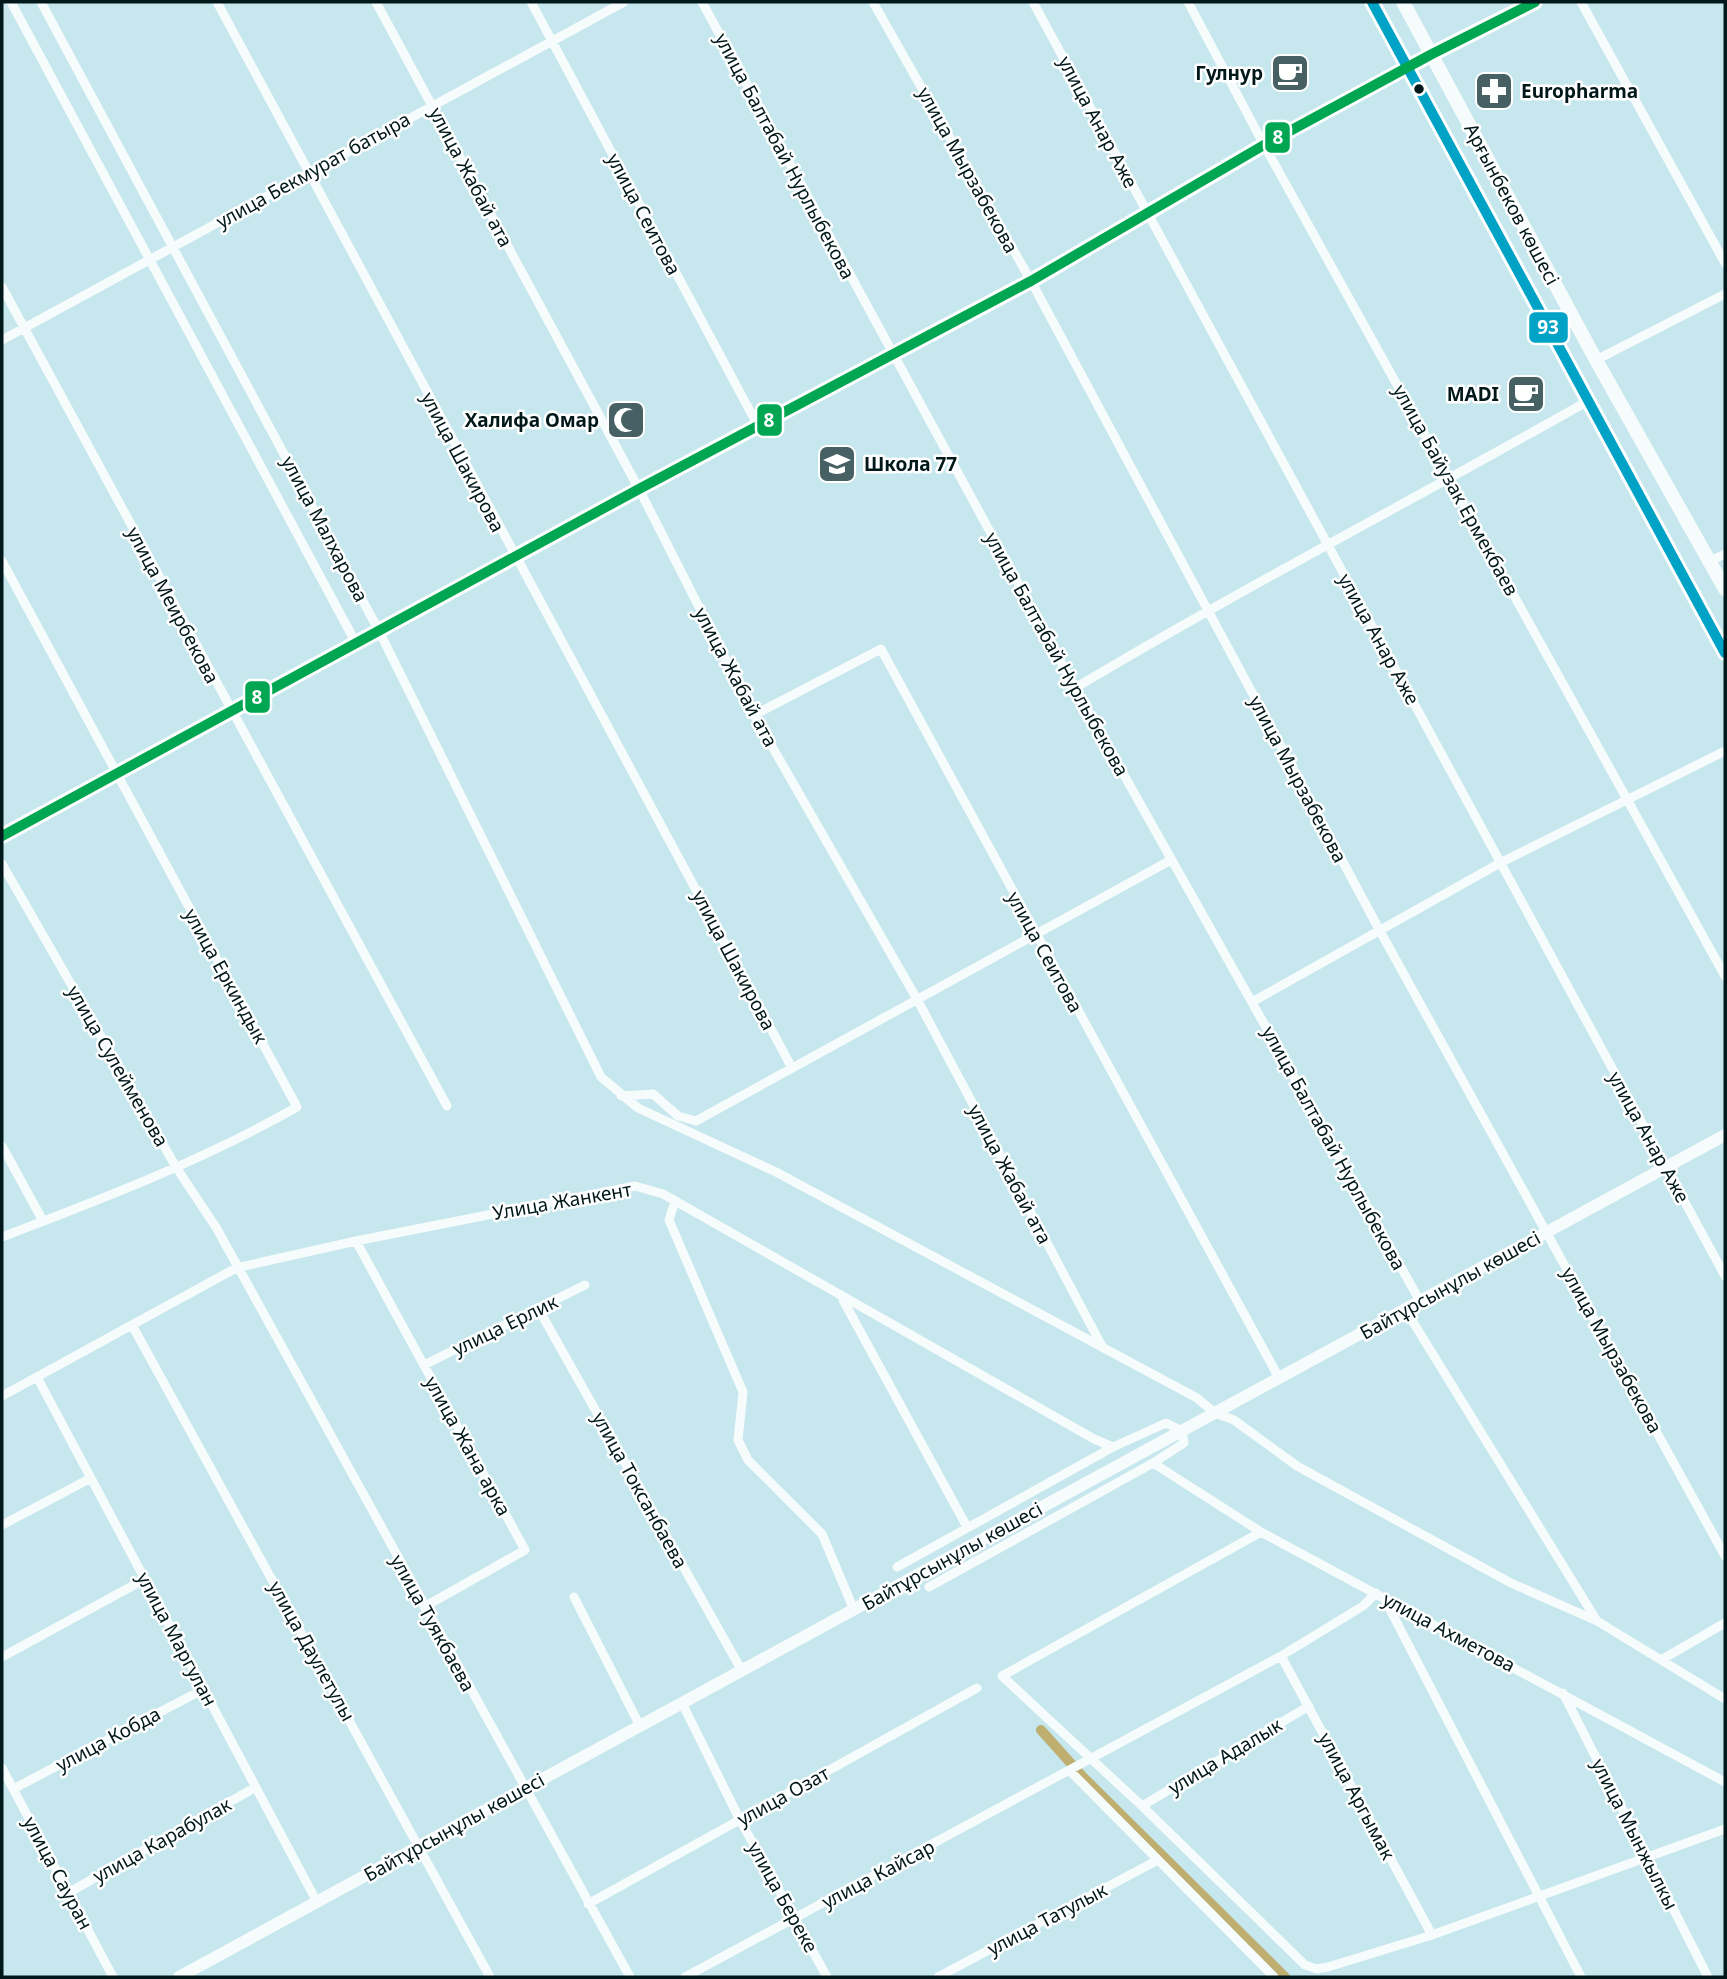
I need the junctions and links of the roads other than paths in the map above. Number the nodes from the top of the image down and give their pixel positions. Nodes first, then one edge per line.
1 (11, 2) edge
2 (41, 2) edge
3 (217, 2) edge
4 (376, 2) edge
5 (531, 2) edge
6 (625, 2) edge
7 (702, 2) edge
8 (873, 2) edge
9 (1032, 2) edge
10 (1188, 2) edge
11 (1372, 2) edge
12 (1404, 2) edge
13 (1535, 2) edge
14 (1581, 2) edge
15 (552, 41) junction
16 (1432, 54) junction
17 (1407, 67) junction
18 (432, 105) junction
19 (1264, 145) junction
20 (306, 172) junction
21 (1147, 214) junction
22 (174, 247) junction
23 (151, 260) junction
24 (1725, 263) edge
25 (1031, 281) junction
26 (2, 287) edge
27 (1725, 294) edge
28 (23, 327) junction
29 (2, 340) edge
30 (891, 354) junction
31 (1596, 360) junction
32 (1588, 401) junction
33 (758, 426) junction
34 (1451, 479) junction
35 (639, 489) junction
36 (1327, 543) junction
37 (1725, 554) edge
38 (515, 557) junction
39 (2, 561) edge
40 (1710, 561) junction
41 (1725, 589) edge
42 (1206, 610) junction
43 (379, 631) junction
44 (357, 645) junction
45 (1725, 653) edge
46 (1075, 688) junction
47 (230, 712) junction
48 (754, 715) junction
49 (1725, 751) edge
50 (116, 775) junction
51 (1626, 800) junction
52 (2, 836) edge
53 (1171, 860) junction
54 (1500, 863) junction
55 (2, 864) edge
56 (1380, 931) junction
57 (1035, 935) junction
58 (1725, 976) edge
59 (918, 1001) junction
60 (1252, 1002) junction
61 (792, 1068) junction
62 (621, 1096) junction
63 (447, 1106) dead end
64 (1725, 1135) edge
65 (2, 1146) edge
66 (176, 1167) junction
67 (1665, 1168) junction
68 (675, 1202) junction
69 (43, 1221) junction
70 (1547, 1232) junction
71 (2, 1237) edge
72 (356, 1241) junction
73 (236, 1268) junction
74 (1725, 1276) edge
75 (586, 1285) dead end
76 (842, 1299) junction
77 (1420, 1301) junction
78 (538, 1308) junction
79 (1405, 1310) junction
80 (132, 1325) junction
81 (1104, 1349) junction
82 (424, 1365) junction
83 (37, 1377) junction
84 (1279, 1378) junction
85 (2, 1396) edge
86 (1215, 1413) junction
87 (1182, 1431) junction
88 (1113, 1447) junction
89 (1153, 1463) junction
90 (91, 1478) junction
91 (2, 1525) edge
92 (967, 1527) junction
93 (1261, 1532) junction
94 (1725, 1556) edge
95 (897, 1567) dead end
96 (145, 1579) junction
97 (929, 1587) dead end
98 (1380, 1595) junction
99 (574, 1597) dead end
100 (424, 1607) junction
101 (854, 1609) junction
102 (1597, 1621) junction
103 (1725, 1623) edge
104 (1281, 1656) junction
105 (2, 1657) edge
106 (1661, 1660) junction
107 (742, 1671) junction
108 (977, 1688) dead end
109 (204, 1689) junction
110 (1562, 1692) junction
111 (1725, 1699) edge
112 (682, 1703) junction
113 (1308, 1706) junction
114 (640, 1726) junction
115 (1088, 1760) junction
116 (2, 1768) edge
117 (1070, 1771) junction
118 (1725, 1782) edge
119 (256, 1787) junction
120 (525, 1789) junction
121 (13, 1790) junction
122 (1142, 1807) junction
123 (740, 1820) junction
124 (1725, 1829) edge
125 (420, 1846) junction
126 (1647, 1859) junction
127 (1156, 1861) junction
128 (68, 1893) junction
129 (1539, 1897) junction
130 (317, 1902) junction
131 (588, 1904) junction
132 (795, 1919) junction
133 (1432, 1936) junction
134 (113, 1977) edge
135 (179, 1977) edge
136 (491, 1977) edge
137 (630, 1977) edge
138 (685, 1977) edge
139 (827, 1977) edge
140 (938, 1977) edge
141 (1274, 1977) edge
142 (1581, 1977) edge
143 (1708, 1977) edge

1 - 23 street, улица Малхарова
2 - 22 street, улица Малхарова
3 - 20 street, улица Шакирова
4 - 18 street, улица Жабай ата
5 - 15 street, улица Сеитова
6 - 15 street, улица Бекмурат батыра
7 - 30 street, улица Балтабай Нурлыбекова
8 - 25 street, улица Мырзабекова
9 - 21 street, улица Анар Аже
10 - 19 street, улица Байузак Ермекбаев
11 - 17 main road, Арғынбеков көшесі
12 - 16 main road, Арғынбеков көшесі
13 - 16 main road
14 - 24 street
15 - 18 street, улица Бекмурат батыра
15 - 33 street, улица Сеитова
16 - 17 main road
16 - 31 main road, Арғынбеков көшесі
17 - 19 main road
17 - 32 main road, Арғынбеков көшесі
18 - 20 street, улица Бекмурат батыра
18 - 35 street, улица Жабай ата
19 - 21 main road
19 - 34 street, улица Байузак Ермекбаев
20 - 22 street, улица Бекмурат батыра
20 - 38 street, улица Шакирова
21 - 25 main road
21 - 36 street, улица Анар Аже
22 - 23 street, улица Бекмурат батыра
22 - 43 street, улица Малхарова
23 - 28 street, улица Бекмурат батыра
23 - 44 street, улица Малхарова
25 - 30 main road
25 - 42 street, улица Мырзабекова
26 - 28 street, улица Меирбекова
27 - 31 street
28 - 29 street, улица Бекмурат батыра
28 - 47 street, улица Меирбекова
30 - 33 main road
30 - 46 street, улица Балтабай Нурлыбекова
31 - 40 main road, Арғынбеков көшесі
32 - 34 street
32 - 45 main road, Арғынбеков көшесі
33 - 35 main road
34 - 36 street
34 - 51 street, улица Байузак Ермекбаев
35 - 38 main road
35 - 48 street, улица Жабай ата
36 - 42 street
36 - 54 street, улица Анар Аже
37 - 40 street
38 - 43 main road
38 - 61 street, улица Шакирова
39 - 50 street, улица Еркиндык
40 - 41 main road, Арғынбеков көшесі
42 - 46 street
42 - 56 street, улица Мырзабекова
43 - 44 main road
43 - 62 street, улица Малхарова
44 - 47 main road
46 - 53 street, улица Балтабай Нурлыбекова
47 - 50 main road
47 - 63 street, улица Меирбекова
48 - 57 street, улица Сеитова
48 - 59 street, улица Жабай ата
49 - 51 street
50 - 52 main road
50 - 66 street, улица Еркиндык
51 - 54 street
51 - 58 street, улица Байузак Ермекбаев
53 - 57 street
53 - 60 street, улица Балтабай Нурлыбекова
54 - 56 street
54 - 67 street, улица Анар Аже
55 - 66 street, улица Сулейменова
56 - 60 street
56 - 70 street, улица Мырзабекова
57 - 59 street
57 - 84 street, улица Сеитова
59 - 61 street
59 - 81 street, улица Жабай ата
60 - 77 street, улица Балтабай Нурлыбекова
61 - 62 street
62 - 81 street, улица Малхарова
64 - 67 main road, Байтұрсынұлы көшесі
65 - 69 street
66 - 69 street, улица Еркиндык
66 - 73 street, улица Сулейменова
67 - 70 main road, Байтұрсынұлы көшесі
67 - 74 street, улица Анар Аже
68 - 72 street, Улица Жанкент
68 - 76 street, Улица Жанкент
68 - 101 street
69 - 71 street, улица Еркиндык
70 - 77 main road, Байтұрсынұлы көшесі
70 - 94 street, улица Мырзабекова
72 - 73 street, Улица Жанкент
72 - 82 street, улица Жана арка
73 - 80 street, Улица Жанкент
73 - 100 street, улица Туякбаева
75 - 78 street, улица Ерлик
76 - 88 street, Улица Жанкент
76 - 92 street
77 - 79 main road, Байтұрсынұлы көшесі
78 - 82 street, улица Ерлик
78 - 107 street, улица Токсанбаева
79 - 84 main road, Байтұрсынұлы көшесі
79 - 102 street
80 - 83 street, Улица Жанкент
80 - 125 street, улица Даулетулы
81 - 86 street, улица Малхарова
82 - 100 street, улица Жана арка
83 - 85 street, Улица Жанкент
83 - 90 street, улица Маргулан
84 - 86 main road, Байтұрсынұлы көшесі
86 - 87 main road, Байтұрсынұлы көшесі
86 - 102 street, улица Малхарова
87 - 88 street
87 - 89 street
87 - 101 main road, Байтұрсынұлы көшесі
88 - 92 street
89 - 93 street, улица Ахметова
89 - 97 street
90 - 91 street
90 - 96 street, улица Маргулан
92 - 95 street
93 - 98 street, улица Ахметова
93 - 115 street
96 - 105 street
96 - 109 street, улица Маргулан
98 - 104 street
98 - 110 street, улица Ахметова
98 - 129 street
99 - 114 street
100 - 120 street, улица Туякбаева
101 - 107 main road, Байтұрсынұлы көшесі
102 - 106 street, улица Малхарова
103 - 106 street
104 - 113 street, улица Аргымак
104 - 115 street
106 - 111 street, улица Малхарова
107 - 112 main road, Байтұрсынұлы көшесі
108 - 123 street, улица Озат
109 - 119 street, улица Маргулан
109 - 121 street, улица Кобда
110 - 118 street, улица Ахметова
110 - 126 street, улица Мынжылкы
112 - 114 main road, Байтұрсынұлы көшесі
112 - 123 street, улица Береке
113 - 122 street, улица Адалык
113 - 133 street, улица Аргымак
114 - 120 main road, Байтұрсынұлы көшесі
115 - 117 street, улица Кайсар
115 - 122 street
116 - 121 street, улица Сауран
117 - 127 street
117 - 132 street, улица Кайсар
119 - 128 street, улица Карабулак
119 - 130 street, улица Маргулан
120 - 125 main road, Байтұрсынұлы көшесі
120 - 131 street, улица Туякбаева
121 - 128 street, улица Сауран
122 - 133 street
123 - 131 street, улица Озат
123 - 132 street, улица Береке
124 - 126 street
125 - 130 main road, Байтұрсынұлы көшесі
125 - 136 street, улица Даулетулы
126 - 129 street
126 - 143 street, улица Мынжылкы
127 - 140 street, улица Татулык
127 - 141 street
128 - 134 street, улица Сауран
129 - 133 street
129 - 142 street
130 - 135 main road, Байтұрсынұлы көшесі
131 - 137 street, улица Туякбаева
132 - 138 street, улица Кайсар
132 - 139 street, улица Береке

